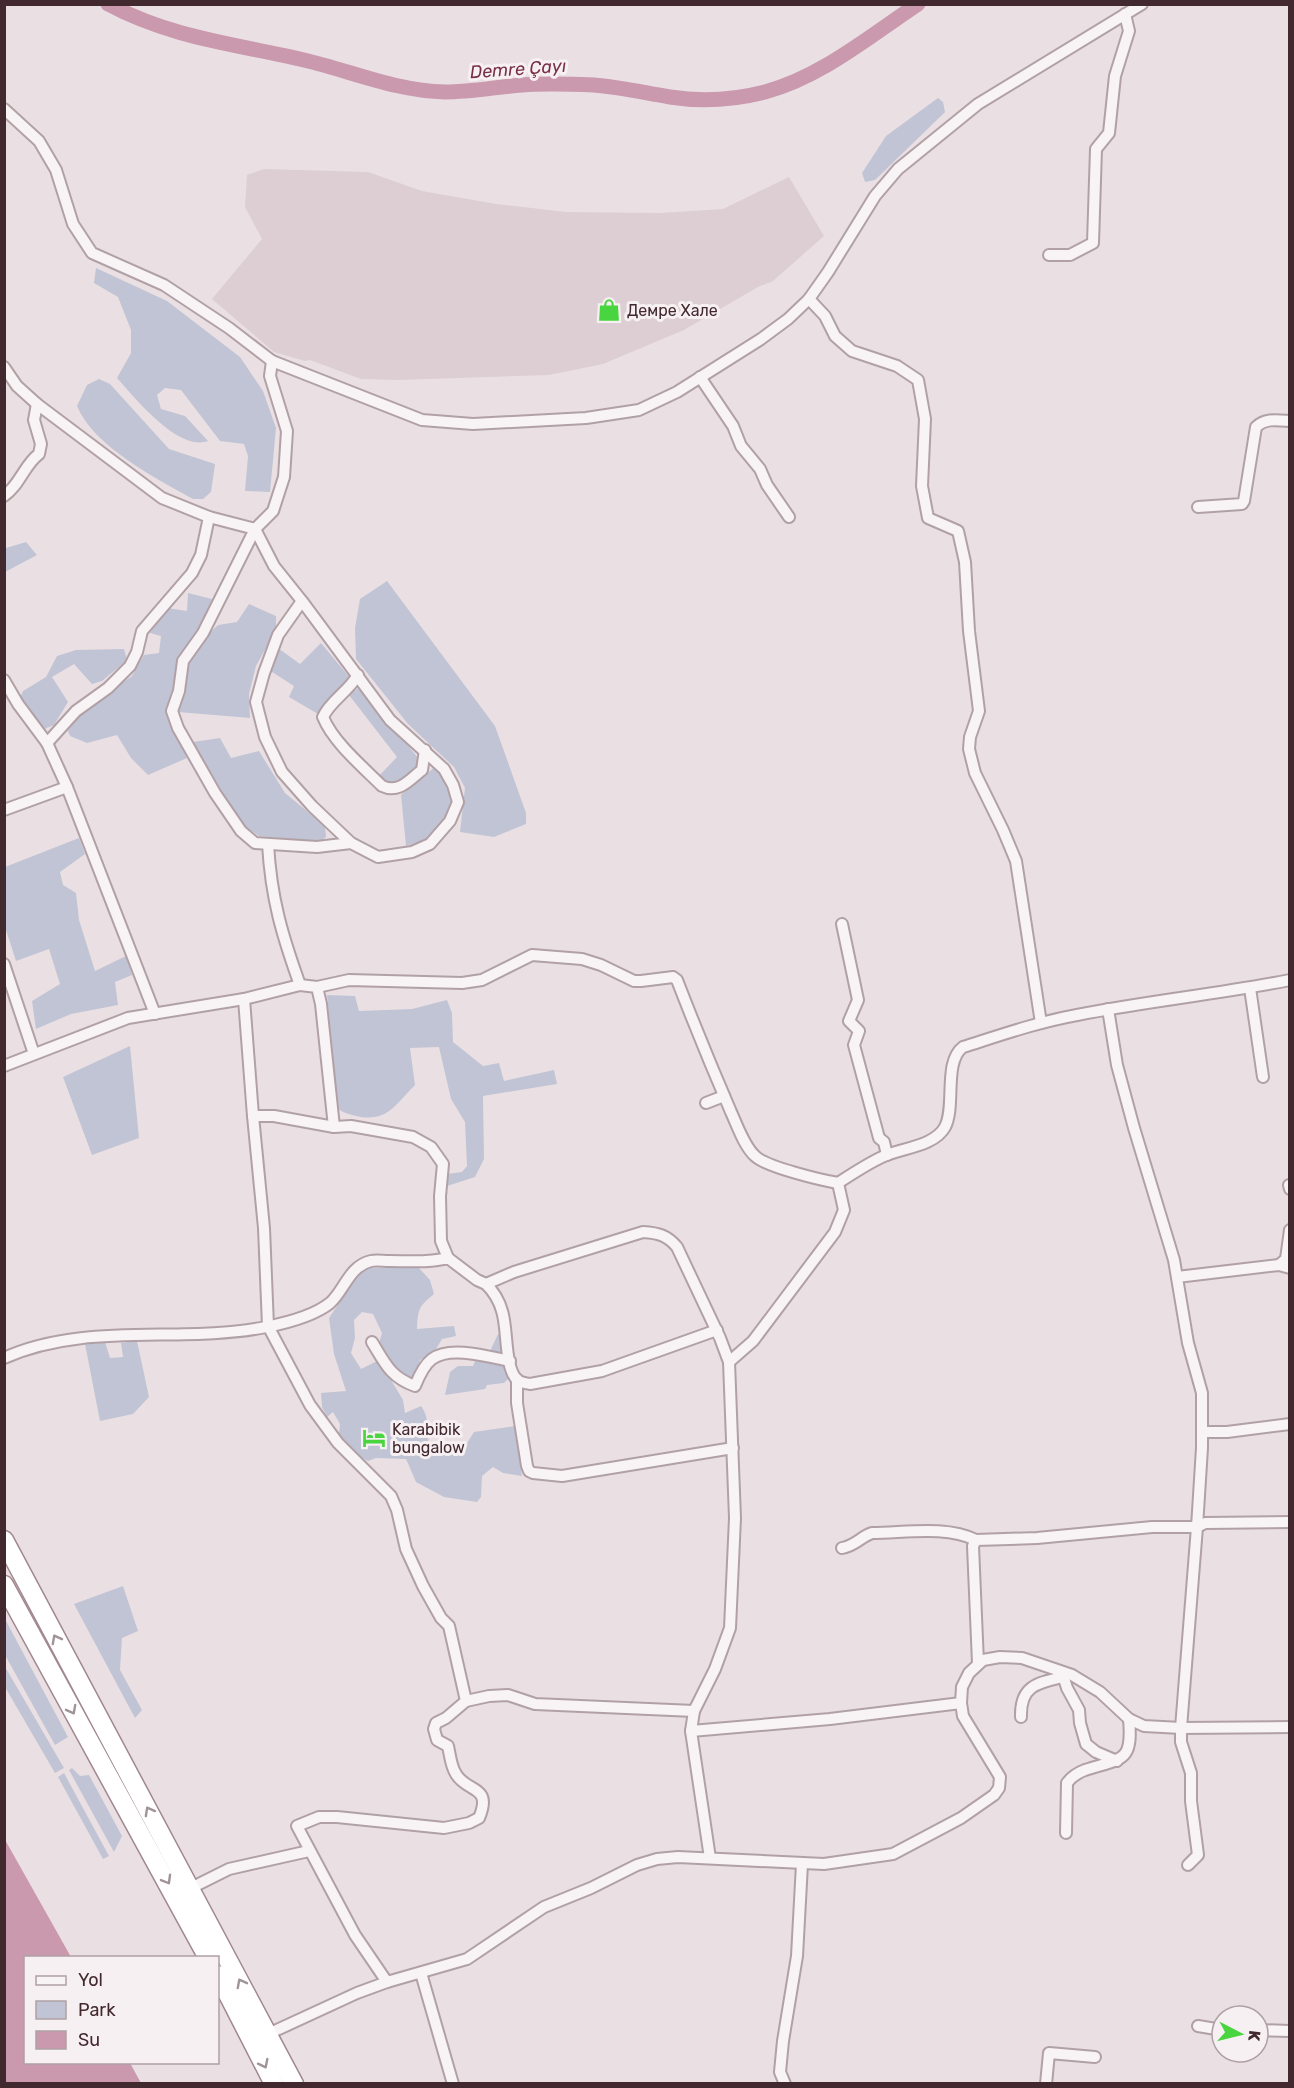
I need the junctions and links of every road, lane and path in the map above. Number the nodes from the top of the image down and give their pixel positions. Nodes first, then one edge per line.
1 (1142, 4) edge
2 (1125, 14) junction
3 (4, 109) edge
4 (1049, 255) dead end
5 (809, 298) junction
6 (272, 362) junction
7 (4, 367) edge
8 (700, 378) junction
9 (37, 404) junction
10 (1290, 421) edge
11 (4, 496) edge
12 (1198, 507) dead end
13 (209, 517) junction
14 (789, 517) dead end
15 (255, 529) junction
16 (302, 601) junction
17 (358, 675) junction
18 (4, 680) edge
19 (47, 743) junction
20 (425, 750) junction
21 (67, 787) junction
22 (4, 810) edge
23 (351, 843) junction
24 (268, 844) junction
25 (842, 924) dead end
26 (4, 964) edge
27 (1290, 980) edge
28 (300, 985) junction
29 (317, 987) junction
30 (1250, 988) junction
31 (244, 999) junction
32 (1108, 1009) junction
33 (155, 1014) junction
34 (1041, 1023) junction
35 (34, 1054) junction
36 (4, 1066) edge
37 (1263, 1077) dead end
38 (724, 1096) junction
39 (706, 1103) dead end
40 (253, 1116) junction
41 (334, 1127) junction
42 (887, 1155) junction
43 (838, 1183) junction
44 (1289, 1185) edge
45 (1290, 1189) edge
46 (1290, 1230) edge
47 (448, 1258) junction
48 (1285, 1267) edge
49 (1178, 1277) junction
50 (486, 1284) junction
51 (268, 1326) junction
52 (717, 1330) junction
53 (372, 1342) dead end
54 (4, 1358) edge
55 (510, 1360) junction
56 (729, 1362) junction
57 (517, 1379) junction
58 (1290, 1424) edge
59 (1202, 1432) junction
60 (733, 1448) junction
61 (1290, 1522) edge
62 (1197, 1527) junction
63 (4, 1540) edge
64 (976, 1540) junction
65 (842, 1548) dead end
66 (4, 1585) edge
67 (978, 1663) junction
68 (1063, 1674) junction
69 (466, 1701) junction
70 (961, 1703) junction
71 (694, 1711) junction
72 (1022, 1717) dead end
73 (1130, 1719) junction
74 (1290, 1727) edge
75 (1180, 1728) junction
76 (691, 1731) junction
77 (1117, 1761) junction
78 (1066, 1833) dead end
79 (309, 1851) junction
80 (710, 1858) junction
81 (802, 1864) junction
82 (1188, 1865) dead end
83 (191, 1888) junction
84 (207, 1956) edge
85 (421, 1973) junction
86 (219, 1976) edge
87 (387, 1983) junction
88 (1198, 2026) dead end
89 (1210, 2028) edge
90 (1270, 2030) edge
91 (1290, 2031) edge
92 (260, 2038) junction
93 (1095, 2057) dead end
94 (274, 2084) edge
95 (294, 2084) edge
96 (453, 2084) edge
97 (785, 2084) edge
98 (1046, 2084) edge

1 - 2 street
2 - 4 street
2 - 5 street
3 - 6 street
5 - 8 street
5 - 34 street
6 - 8 street
6 - 15 street
7 - 9 street
8 - 14 street
9 - 11 street
9 - 13 street
10 - 12 street
13 - 15 street
13 - 19 street
15 - 16 street
15 - 24 street
16 - 17 street
16 - 23 street
17 - 20 street
17 - 20 street
18 - 19 street
19 - 21 street
20 - 23 street
21 - 22 street
21 - 33 street
23 - 24 street
24 - 28 street
25 - 42 street
26 - 35 street
27 - 30 street
28 - 29 street
28 - 31 street
29 - 38 street
29 - 41 street
30 - 32 street
30 - 37 street
31 - 33 street
31 - 40 street
32 - 34 street
32 - 49 street
33 - 35 street
34 - 42 street
35 - 36 street
38 - 39 street
38 - 43 street
40 - 41 street
40 - 51 street
41 - 47 street
42 - 43 street
43 - 56 street
44 - 45 street
46 - 48 street
47 - 50 street
47 - 51 street
48 - 49 street
49 - 59 street
50 - 52 street
50 - 55 street
51 - 54 street
51 - 69 street
52 - 56 street
52 - 57 street
53 - 55 street
55 - 57 street
56 - 60 street
57 - 60 street
58 - 59 street
59 - 62 street
60 - 71 street
61 - 62 street
62 - 64 street
62 - 75 street
83 -> 63 highway
64 - 65 street
64 - 67 street
66 -> 84 highway
67 - 68 street
67 - 70 street
68 - 72 street
68 - 73 street
68 - 77 street
69 - 71 street
69 - 79 street
70 - 76 street
70 - 81 street
71 - 76 street
73 - 75 street
73 - 77 street
74 - 75 street
75 - 82 street
76 - 80 street
77 - 78 street
79 - 83 street
79 - 87 street
80 - 81 street
80 - 85 street
81 - 97 street
92 -> 83 highway
85 - 87 street
85 - 96 street
86 - 92 highway
87 - 92 street
88 - 89 street
90 - 91 street
92 -> 94 highway
92 - 95 highway
93 - 98 street

